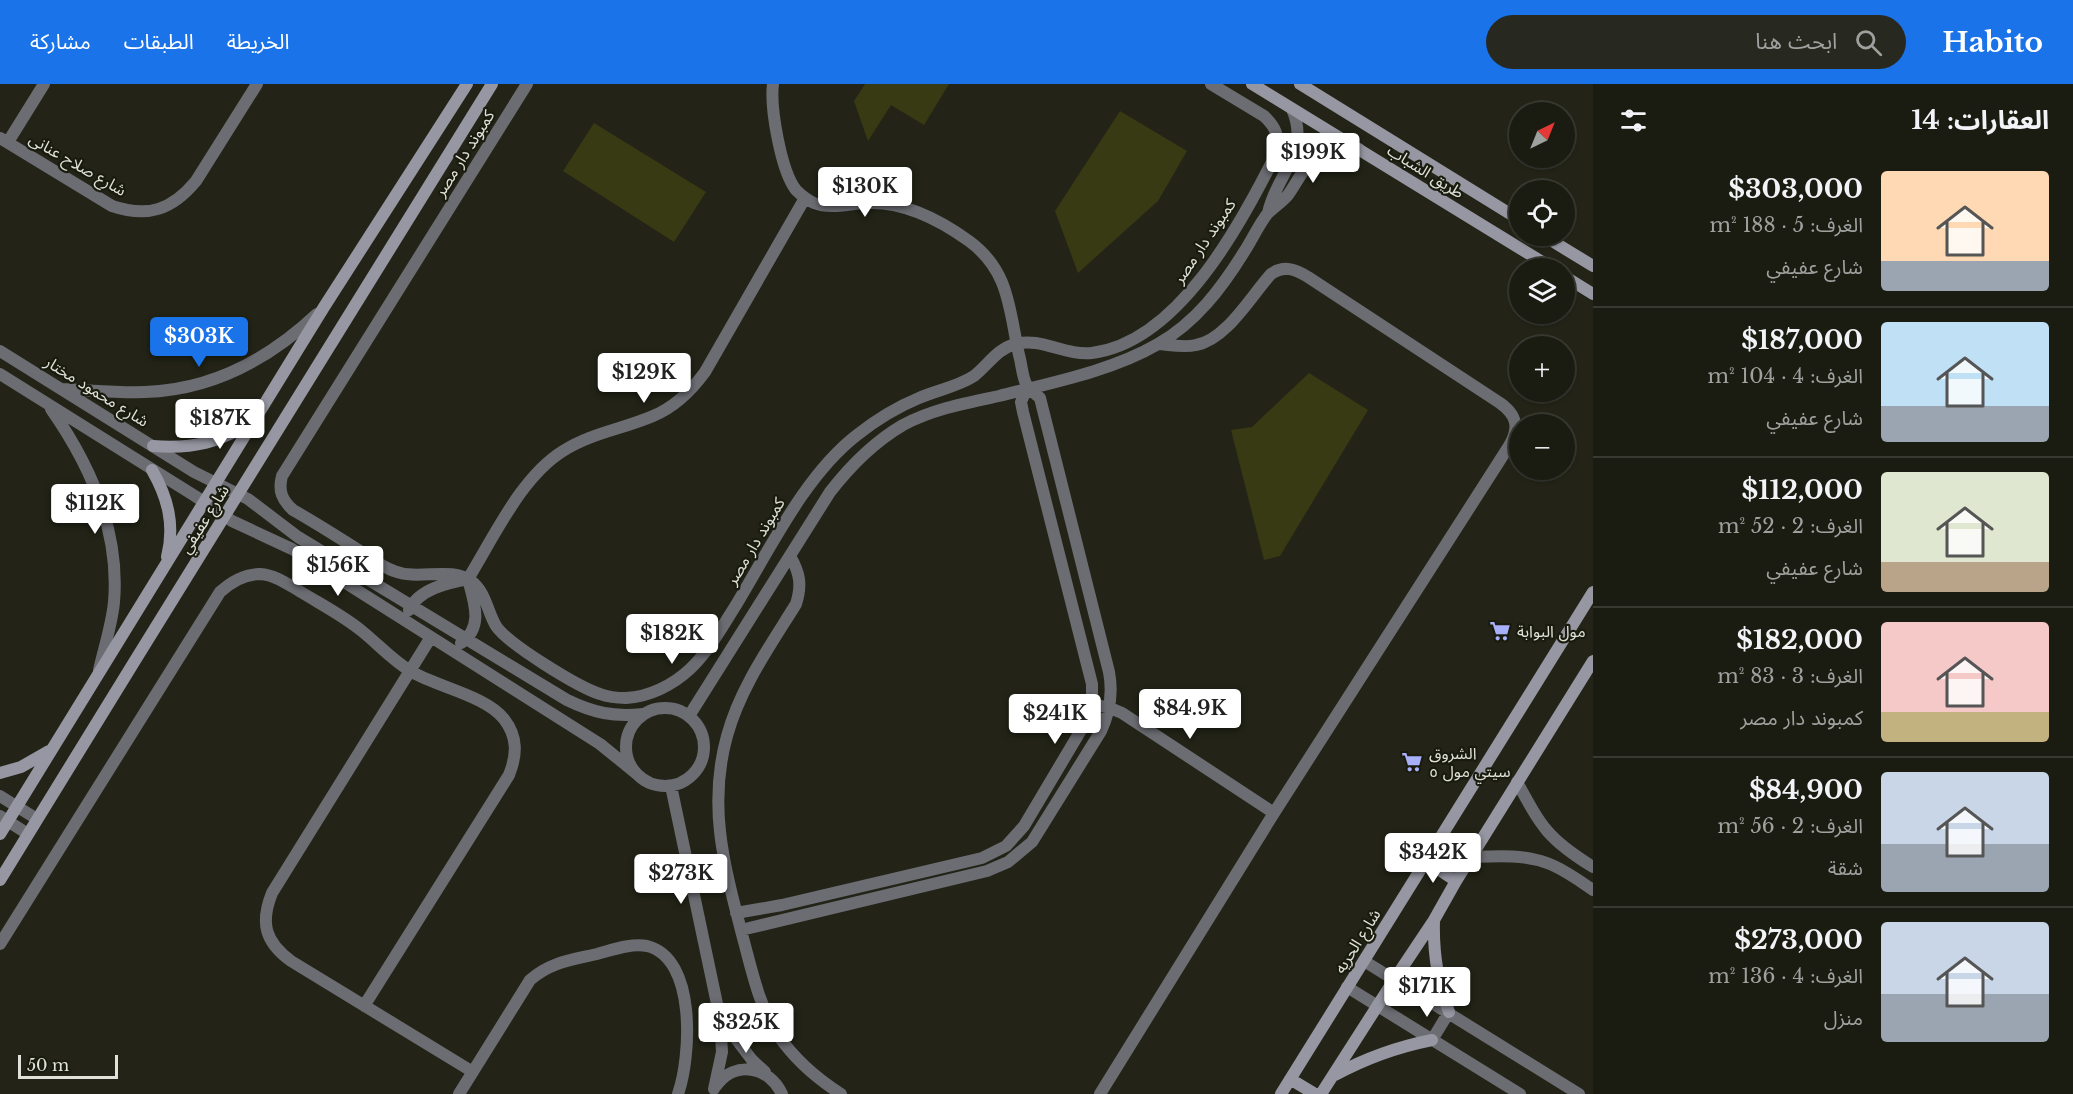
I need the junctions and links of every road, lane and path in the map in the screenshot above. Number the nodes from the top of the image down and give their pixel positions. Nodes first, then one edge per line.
1 (44, 84) edge
2 (257, 84) edge
3 (466, 84) edge
4 (492, 84) edge
5 (527, 84) edge
6 (773, 84) edge
7 (1211, 84) edge
8 (1252, 84) edge
9 (1300, 84) edge
10 (1292, 109) junction
11 (445, 119) junction
12 (464, 130) junction
13 (4, 140) edge
14 (1359, 149) junction
15 (805, 198) junction
16 (1268, 213) junction
17 (1509, 213) edge
18 (1561, 246) edge
19 (1536, 258) edge
20 (1593, 266) edge
21 (1575, 283) edge
22 (1593, 294) edge
23 (324, 307) junction
24 (1017, 344) junction
25 (1158, 344) junction
26 (0, 351) edge
27 (0, 374) edge
28 (1028, 388) junction
29 (62, 389) junction
30 (47, 403) junction
31 (259, 414) junction
32 (153, 446) junction
33 (152, 470) junction
34 (217, 484) junction
35 (239, 494) junction
36 (205, 502) junction
37 (224, 517) junction
38 (790, 556) junction
39 (165, 566) junction
40 (468, 579) junction
41 (1593, 592) edge
42 (412, 605) junction
43 (407, 622) junction
44 (431, 638) junction
45 (467, 638) junction
46 (449, 648) junction
47 (1593, 661) edge
48 (410, 671) junction
49 (98, 675) junction
50 (1092, 704) junction
51 (1110, 708) junction
52 (643, 714) junction
53 (689, 716) junction
54 (53, 749) junction
55 (0, 773) edge
56 (637, 774) junction
57 (1517, 782) junction
58 (671, 786) junction
59 (0, 796) edge
60 (16, 806) junction
61 (1274, 813) junction
62 (4, 819) edge
63 (37, 819) junction
64 (0, 834) edge
65 (28, 834) junction
66 (1565, 849) junction
67 (1471, 857) junction
68 (1426, 861) junction
69 (1554, 866) junction
70 (1593, 867) edge
71 (0, 880) edge
72 (1456, 881) junction
73 (1593, 890) edge
74 (736, 913) junction
75 (1434, 920) junction
76 (741, 930) junction
77 (0, 944) edge
78 (1364, 961) junction
79 (1394, 980) junction
80 (1347, 987) junction
81 (364, 1006) junction
82 (1377, 1006) junction
83 (1449, 1012) junction
84 (720, 1018) junction
85 (1432, 1040) junction
86 (472, 1072) junction
87 (1334, 1076) junction
88 (1290, 1079) junction
89 (776, 1085) edge
90 (713, 1091) edge
91 (1514, 1092) edge
92 (459, 1094) edge
93 (678, 1094) edge
94 (788, 1094) edge
95 (841, 1094) edge
96 (1100, 1094) edge
97 (1281, 1094) edge
98 (1314, 1094) edge
99 (1321, 1094) edge
100 (1579, 1094) edge

1 - 13 street
2 - 13 street, شارع صلاح عنانى
3 - 11 street, شارع عفيفي
4 - 12 street, شارع عفيفي
5 - 40 street, كمبوند دار مصر
6 - 15 street
7 - 24 street, كمبوند دار مصر
8 - 10 street, طريق الشباب
9 - 17 street, طريق الشباب
10 - 14 street, طريق الشباب
10 - 16 street
11 - 12 street
11 - 23 street, شارع عفيفي
12 - 35 street, شارع عفيفي
14 - 16 street
14 - 19 street, طريق الشباب
15 - 24 street
15 - 40 street
16 - 25 street
18 - 20 street
21 - 22 street
23 - 29 street
23 - 31 street, شارع عفيفي
24 - 28 street
24 - 40 street, كمبوند دار مصر
25 - 28 street
25 - 61 street
26 - 29 street, شارع محمود مختار
27 - 30 street
28 - 38 street
28 - 50 street
28 - 51 street
29 - 32 street, شارع محمود مختار
30 - 33 street
30 - 49 street
31 - 32 street
31 - 34 street, شارع عفيفي
32 - 34 street, شارع محمود مختار
33 - 36 street
33 - 39 street
34 - 35 street, شارع محمود مختار
34 - 36 street, شارع عفيفي
35 - 37 street, شارع عفيفي
35 - 42 street, شارع محمود مختار
36 - 37 street
36 - 39 street, شارع عفيفي
37 - 43 street
37 - 63 street, شارع عفيفي
38 - 53 street
38 - 74 street
39 - 49 street, شارع عفيفي
40 - 42 street
40 - 45 street
41 - 68 street, شارع الحريه
42 - 43 street
42 - 45 street, شارع محمود مختار
43 - 44 street
44 - 46 street
44 - 48 street
45 - 46 street
45 - 52 street, شارع محمود مختار
46 - 56 street
47 - 57 street
48 - 77 street
48 - 81 street
48 - 81 street
49 - 54 street, شارع عفيفي
50 - 51 street
50 - 74 street
51 - 61 street
51 - 76 street
52 - 53 street
52 - 56 street
53 - 58 street
54 - 55 street
54 - 60 street, شارع عفيفي
56 - 58 street
57 - 66 street
57 - 67 street
58 - 84 street
59 - 60 street
60 - 62 street, شارع عفيفي
60 - 63 street
61 - 96 street
62 - 64 street, شارع عفيفي
62 - 65 street
63 - 65 street, شارع عفيفي
65 - 71 street, شارع عفيفي
66 - 69 street
66 - 70 street
67 - 69 street
67 - 72 street
68 - 72 street
68 - 78 street, شارع الحريه
69 - 73 street
72 - 75 street
74 - 76 street
75 - 79 street
75 - 83 street
76 - 95 street
78 - 79 street
78 - 80 street, شارع الحريه
79 - 82 street
79 - 83 street
80 - 82 street
80 - 88 street, شارع الحريه
81 - 86 street
82 - 85 street
82 - 87 street
83 - 85 street
83 - 100 street
84 - 89 street
84 - 90 street
85 - 87 street
85 - 91 street
86 - 92 street
86 - 93 street
87 - 99 street
88 - 97 street, شارع الحريه
88 - 98 street
89 - 90 street
89 - 94 street

